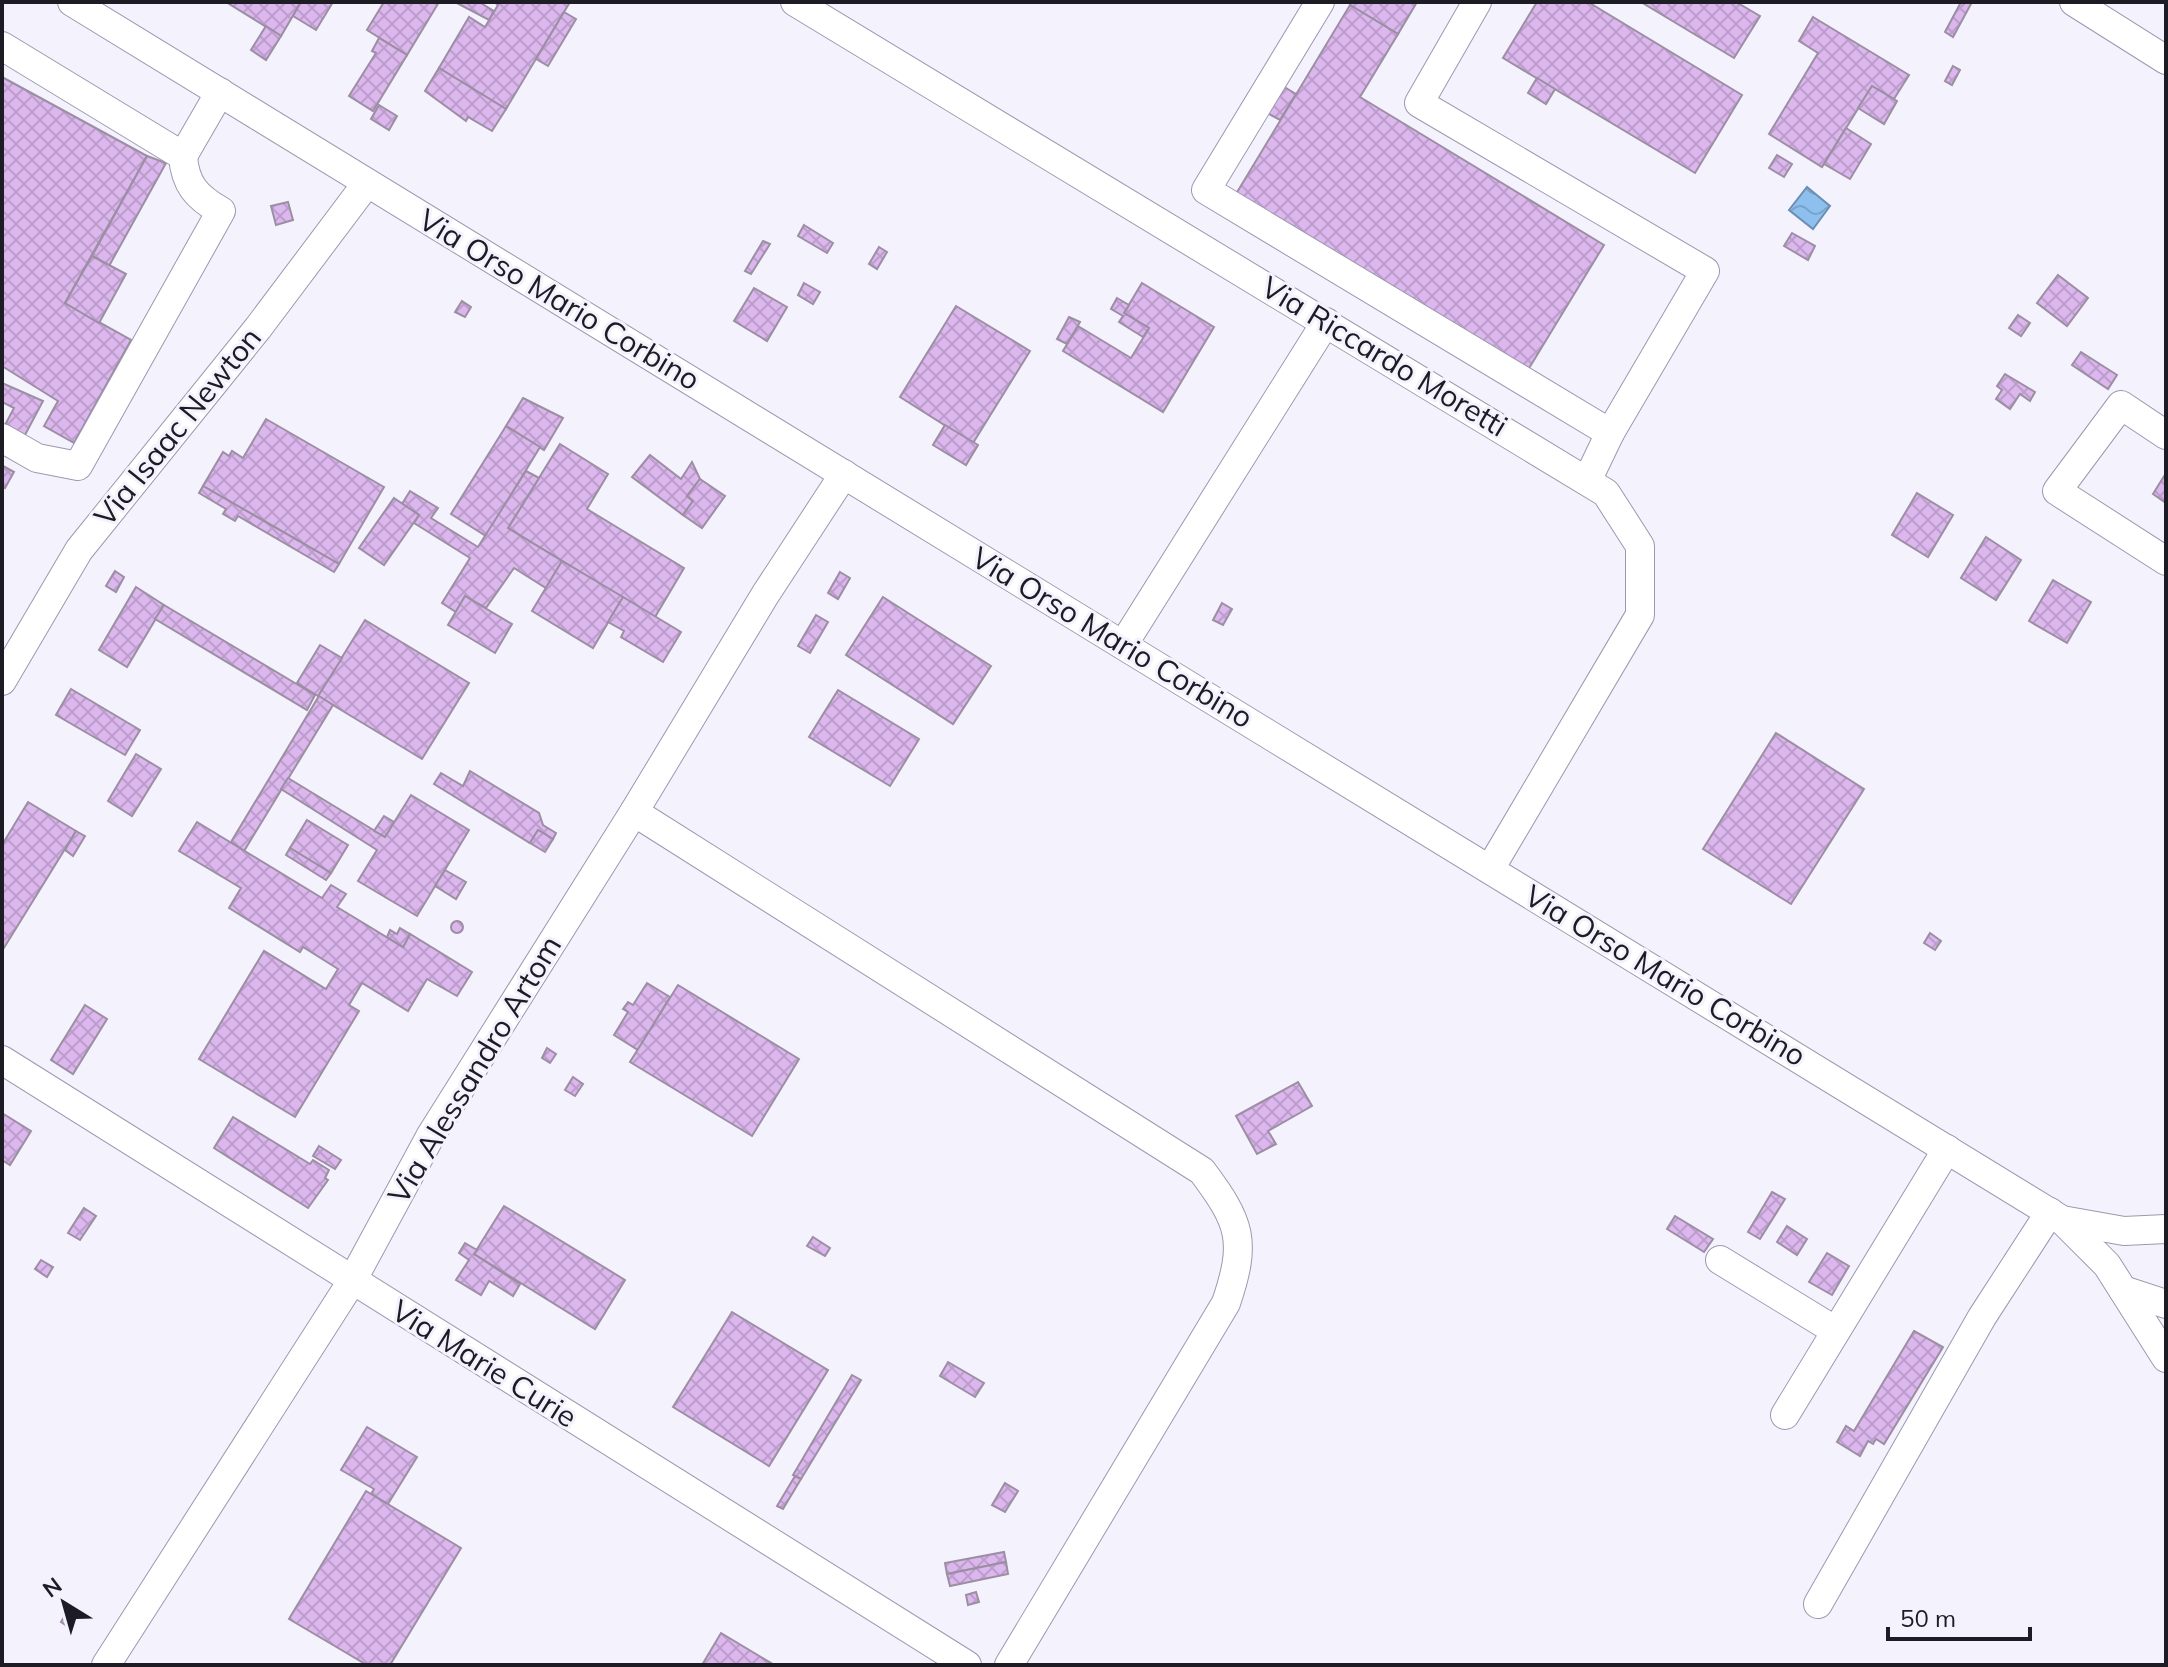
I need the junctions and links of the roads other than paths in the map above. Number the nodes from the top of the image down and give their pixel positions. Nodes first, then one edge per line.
1 (72, 2) edge
2 (795, 2) edge
3 (1320, 2) edge
4 (2074, 2) edge
5 (1474, 3) edge
6 (2, 46) edge
7 (2166, 60) edge
8 (220, 92) junction
9 (183, 156) junction
10 (367, 183) junction
11 (1326, 322) junction
12 (1610, 433) junction
13 (2166, 435) edge
14 (2, 438) edge
15 (844, 474) junction
16 (1587, 481) junction
17 (2166, 561) edge
18 (1123, 645) junction
19 (2, 681) edge
20 (634, 812) junction
21 (1490, 869) junction
22 (2, 1060) edge
23 (1947, 1149) junction
24 (2056, 1216) junction
25 (2166, 1229) edge
26 (1720, 1260) dead end
27 (352, 1281) junction
28 (2123, 1290) junction
29 (2166, 1304) edge
30 (1836, 1331) junction
31 (2166, 1358) edge
32 (1785, 1415) dead end
33 (1818, 1604) dead end
34 (106, 1665) edge
35 (967, 1665) edge
36 (1009, 1665) edge

1 - 8 street, Via Orso Mario Corbino
2 - 11 street, Via Riccardo Moretti
3 - 12 street
4 - 7 street
5 - 12 street
6 - 9 street
8 - 9 street
8 - 10 street, Via Orso Mario Corbino
9 - 14 street
10 - 15 street, Via Orso Mario Corbino
10 - 19 street, Via Isaac Newton
11 - 16 street, Via Riccardo Moretti
11 - 18 street
12 - 16 street
13 - 17 street
15 - 18 street, Via Orso Mario Corbino
15 - 20 street, Via Alessandro Artom
16 - 21 street, Via Riccardo Moretti
18 - 21 street, Via Orso Mario Corbino
20 - 27 street, Via Alessandro Artom
20 - 36 street
21 - 23 street, Via Orso Mario Corbino
22 - 27 street, Via Marie Curie
23 - 24 street, Via Orso Mario Corbino
23 - 30 street
24 - 25 street, Via Orso Mario Corbino
24 - 28 street
24 - 33 street
26 - 30 street
27 - 34 street, Via Alessandro Artom
27 - 35 street, Via Marie Curie
28 - 29 street
28 - 31 street
30 - 32 street

